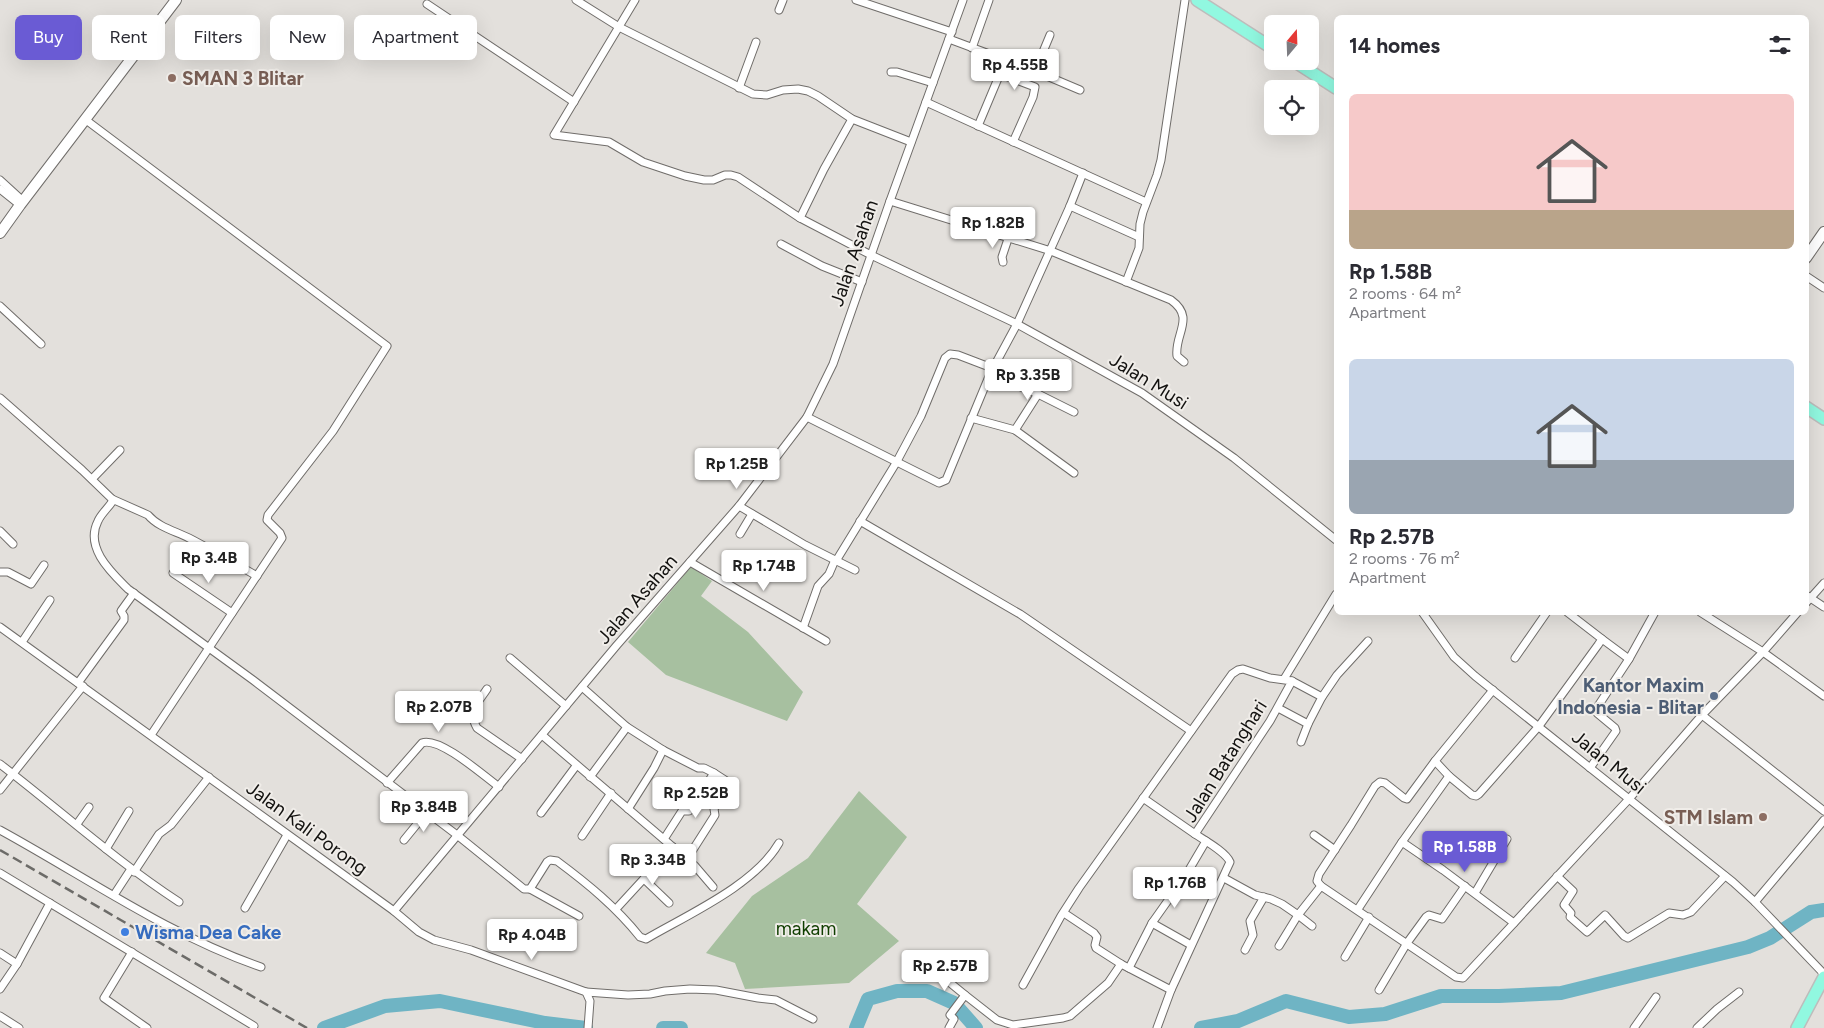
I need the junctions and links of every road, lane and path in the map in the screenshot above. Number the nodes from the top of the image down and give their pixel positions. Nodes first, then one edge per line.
1 (176, 0) edge
2 (576, 0) edge
3 (635, 0) edge
4 (783, 0) edge
5 (856, 0) edge
6 (963, 0) edge
7 (989, 0) edge
8 (1185, 0) edge
9 (1197, 0) edge
10 (427, 4) dead end
11 (779, 10) dead end
12 (619, 27) junction
13 (952, 32) junction
14 (1050, 35) dead end
15 (949, 39) junction
16 (756, 42) dead end
17 (1264, 43) edge
18 (972, 48) junction
19 (1308, 70) edge
20 (1035, 71) junction
21 (891, 72) dead end
22 (933, 83) junction
23 (1334, 87) edge
24 (739, 88) junction
25 (1080, 90) dead end
26 (574, 102) junction
27 (926, 102) junction
28 (86, 120) junction
29 (849, 125) junction
30 (978, 126) junction
31 (911, 142) junction
32 (1013, 142) junction
33 (1083, 173) junction
34 (0, 180) edge
35 (0, 189) edge
36 (890, 201) junction
37 (1146, 202) junction
38 (22, 203) junction
39 (1070, 206) junction
40 (800, 218) junction
41 (1824, 232) edge
42 (0, 233) edge
43 (1139, 237) junction
44 (1008, 239) junction
45 (781, 244) dead end
46 (1050, 251) junction
47 (1809, 254) edge
48 (871, 255) junction
49 (1003, 262) dead end
50 (1809, 278) edge
51 (862, 282) junction
52 (1126, 282) junction
53 (1824, 288) edge
54 (0, 306) edge
55 (1017, 324) junction
56 (41, 344) dead end
57 (1184, 362) dead end
58 (991, 371) junction
59 (1038, 394) junction
60 (0, 398) edge
61 (1809, 409) edge
62 (1074, 412) dead end
63 (807, 417) junction
64 (972, 418) junction
65 (1824, 418) edge
66 (1015, 430) junction
67 (120, 450) dead end
68 (896, 463) junction
69 (1074, 473) dead end
70 (92, 479) junction
71 (110, 497) junction
72 (739, 506) junction
73 (752, 514) junction
74 (860, 521) junction
75 (0, 531) edge
76 (740, 534) dead end
77 (1334, 538) edge
78 (13, 544) dead end
79 (836, 561) junction
80 (690, 562) junction
81 (44, 565) dead end
82 (855, 570) dead end
83 (0, 572) edge
84 (173, 573) dead end
85 (257, 576) junction
86 (1824, 583) edge
87 (134, 593) junction
88 (1334, 597) edge
89 (1809, 598) edge
90 (50, 600) dead end
91 (1809, 600) edge
92 (1824, 607) edge
93 (232, 613) junction
94 (1424, 615) edge
95 (1545, 615) edge
96 (1571, 615) edge
97 (1653, 615) edge
98 (1705, 615) edge
99 (1795, 615) edge
100 (0, 627) edge
101 (803, 628) junction
102 (1602, 639) junction
103 (826, 641) dead end
104 (1368, 641) dead end
105 (22, 642) junction
106 (209, 648) junction
107 (1763, 652) junction
108 (510, 658) dead end
109 (1515, 658) dead end
110 (1629, 659) junction
111 (1284, 679) junction
112 (1292, 681) junction
113 (81, 684) junction
114 (582, 687) junction
115 (487, 689) dead end
116 (1493, 690) junction
117 (1824, 696) edge
118 (1322, 697) junction
119 (566, 706) junction
120 (1278, 708) junction
121 (1702, 715) junction
122 (1308, 724) junction
123 (1539, 726) junction
124 (627, 727) junction
125 (1191, 731) junction
126 (150, 735) junction
127 (542, 735) junction
128 (1301, 742) dead end
129 (663, 750) junction
130 (522, 759) junction
131 (1435, 761) junction
132 (0, 764) edge
133 (576, 766) junction
134 (1590, 768) junction
135 (714, 773) junction
136 (13, 774) junction
137 (1449, 776) junction
138 (208, 777) junction
139 (590, 777) junction
140 (387, 783) junction
141 (499, 787) junction
142 (0, 790) edge
143 (611, 793) junction
144 (1142, 798) junction
145 (1629, 799) junction
146 (89, 807) dead end
147 (628, 809) junction
148 (129, 811) dead end
149 (1824, 811) edge
150 (426, 813) junction
151 (541, 813) dead end
152 (1824, 820) edge
153 (77, 824) junction
154 (0, 830) edge
155 (1195, 834) junction
156 (287, 835) junction
157 (458, 835) junction
158 (1314, 835) dead end
159 (582, 836) dead end
160 (664, 839) junction
161 (1507, 839) dead end
162 (404, 840) dead end
163 (1206, 841) junction
164 (1402, 842) junction
165 (779, 843) dead end
166 (673, 847) junction
167 (106, 849) junction
168 (1335, 850) junction
169 (687, 859) junction
170 (133, 870) junction
171 (0, 873) edge
172 (1557, 876) junction
173 (1726, 876) junction
174 (1224, 878) junction
175 (644, 879) junction
176 (1321, 886) junction
177 (1465, 886) junction
178 (713, 887) dead end
179 (530, 889) junction
180 (1475, 893) junction
181 (114, 895) junction
182 (1264, 897) junction
183 (179, 902) dead end
184 (1755, 902) junction
185 (50, 903) junction
186 (670, 903) dead end
187 (245, 908) dead end
188 (616, 909) junction
189 (1358, 909) junction
190 (394, 911) junction
191 (1064, 912) junction
192 (1298, 915) junction
193 (579, 916) dead end
194 (1368, 917) junction
195 (1152, 923) junction
196 (1514, 923) junction
197 (1312, 926) dead end
198 (1407, 943) junction
199 (1191, 945) junction
200 (1279, 946) dead end
201 (1245, 950) dead end
202 (132, 952) junction
203 (0, 953) edge
204 (1345, 957) dead end
205 (16, 964) junction
206 (1121, 964) junction
207 (261, 967) dead end
208 (1129, 968) junction
209 (938, 973) dead end
210 (1824, 976) edge
211 (1023, 985) dead end
212 (0, 989) edge
213 (1171, 990) junction
214 (1379, 990) dead end
215 (586, 992) junction
216 (1739, 992) dead end
217 (963, 997) junction
218 (1656, 997) dead end
219 (0, 1016) edge
220 (813, 1019) dead end
221 (254, 1026) dead end
222 (19, 1028) edge
223 (147, 1028) edge
224 (588, 1028) edge
225 (949, 1028) edge
226 (1157, 1028) edge
227 (1634, 1028) edge
228 (1697, 1028) edge
229 (1797, 1028) edge

1 - 28 main road
2 - 12 street
3 - 12 street
4 - 11 street
5 - 13 street
6 - 13 street, Jalan Asahan
7 - 18 street
8 - 37 street
9 - 17 main road
10 - 26 street
12 - 24 street
12 - 26 street
13 - 15 street, Jalan Asahan
14 - 20 street
15 - 18 street
15 - 22 street, Jalan Asahan
16 - 24 street
18 - 20 street
19 - 23 main road
20 - 25 street
21 - 22 street
22 - 27 street, Jalan Asahan
24 - 29 street
26 - 40 street, Jalan Musi
27 - 30 street
27 - 31 street, Jalan Asahan
28 - 38 main road
28 - 85 street
29 - 31 street
29 - 40 street
30 - 32 street
30 - 32 street
31 - 36 street, Jalan Asahan
32 - 33 street
33 - 37 street
33 - 39 street
34 - 38 street
35 - 38 street
36 - 44 street
36 - 48 street, Jalan Asahan
37 - 43 street
38 - 42 main road
39 - 43 street
39 - 46 street
40 - 48 street, Jalan Musi
41 - 47 main road
43 - 52 street
44 - 46 street
44 - 49 street
45 - 51 street
46 - 52 street
46 - 55 street
48 - 51 street, Jalan Asahan
48 - 55 street, Jalan Musi
50 - 53 street
51 - 63 street, Jalan Asahan
52 - 57 street
54 - 56 street
55 - 58 street
55 - 77 street, Jalan Musi
58 - 59 street
58 - 64 street
58 - 68 street
59 - 62 street
59 - 66 street
60 - 70 street
61 - 65 main road
63 - 68 street
63 - 72 street, Jalan Asahan
64 - 66 street
64 - 68 street
66 - 69 street
67 - 70 street
68 - 74 street
70 - 71 street
71 - 85 street
71 - 87 street
72 - 73 street
72 - 80 street, Jalan Asahan
73 - 76 street
73 - 79 street
74 - 79 street
74 - 125 street
75 - 78 street
79 - 82 street
79 - 101 street
80 - 101 street
80 - 114 street, Jalan Asahan
81 - 83 street
84 - 93 street
85 - 93 street
86 - 89 street
87 - 106 street
87 - 113 street
88 - 111 street
90 - 105 street
91 - 92 street
93 - 106 street
94 - 116 street, Jalan Musi
95 - 109 street
96 - 102 street
97 - 110 street
98 - 107 street
99 - 107 street
100 - 105 street, Jalan Kali Porong
101 - 103 street
102 - 110 street
102 - 123 street
104 - 118 street
105 - 113 street, Jalan Kali Porong
106 - 126 street
106 - 140 street
107 - 117 street
107 - 121 street
108 - 119 street
110 - 134 street
111 - 112 street
111 - 125 street
112 - 118 street
112 - 120 street, Jalan Batanghari
113 - 126 street, Jalan Kali Porong
113 - 136 street
114 - 119 street, Jalan Asahan
114 - 124 street
115 - 130 street
116 - 123 street, Jalan Musi
116 - 131 street
118 - 122 street
119 - 127 street, Jalan Asahan
120 - 122 street
120 - 155 street, Jalan Batanghari
121 - 145 street
121 - 149 street
122 - 128 street
123 - 134 street, Jalan Musi
123 - 137 street
124 - 129 street
124 - 139 street
125 - 144 street
126 - 138 street, Jalan Kali Porong
127 - 130 street, Jalan Asahan
127 - 133 street
129 - 135 street
129 - 147 street
130 - 141 street, Jalan Asahan
131 - 137 street
131 - 168 street
132 - 136 street
133 - 139 street
133 - 151 street
134 - 145 street, Jalan Musi
135 - 160 street
135 - 169 street
136 - 142 street
136 - 153 street
137 - 164 street
138 - 156 street, Jalan Kali Porong
138 - 170 street
139 - 143 street
140 - 141 street
140 - 150 street
141 - 157 street, Jalan Asahan
143 - 147 street
143 - 159 street
144 - 155 street
144 - 191 street
145 - 172 street
145 - 173 street, Jalan Musi
146 - 153 street
147 - 160 street
148 - 167 street
150 - 157 street
150 - 162 street
152 - 184 street
153 - 167 street
154 - 181 street
155 - 163 street, Jalan Batanghari
156 - 187 street
156 - 190 street, Jalan Kali Porong
157 - 179 street
157 - 190 street, Jalan Asahan
158 - 168 street
160 - 166 street
161 - 180 street
163 - 174 street, Jalan Batanghari
163 - 195 street
164 - 177 street
164 - 189 street
165 - 188 street
166 - 169 street
166 - 175 street
167 - 170 street
168 - 176 street
169 - 178 street
170 - 181 street
170 - 183 street
171 - 185 street
172 - 173 street
172 - 196 street
173 - 184 street, Jalan Musi
174 - 182 street
174 - 199 street, Jalan Batanghari
175 - 186 street
175 - 188 street
176 - 189 street
176 - 192 street
177 - 180 street
177 - 198 street
179 - 188 street
179 - 193 street
180 - 196 street
181 - 207 street
182 - 192 street
182 - 201 street
184 - 210 street, Jalan Musi
185 - 202 street
185 - 205 street
189 - 194 street
190 - 215 street, Jalan Kali Porong
191 - 206 street
191 - 211 street
192 - 197 street
192 - 200 street
194 - 198 street
194 - 204 street
195 - 199 street
195 - 208 street
196 - 198 street
198 - 214 street
199 - 213 street, Jalan Batanghari
202 - 221 street
202 - 223 street
203 - 205 street
205 - 212 street
206 - 208 street
206 - 217 street
208 - 213 street
209 - 217 street
210 - 229 main road
213 - 226 street, Jalan Batanghari
215 - 220 street, Jalan Kali Porong
215 - 224 street
216 - 228 street
217 - 225 street
218 - 227 street
219 - 222 street

